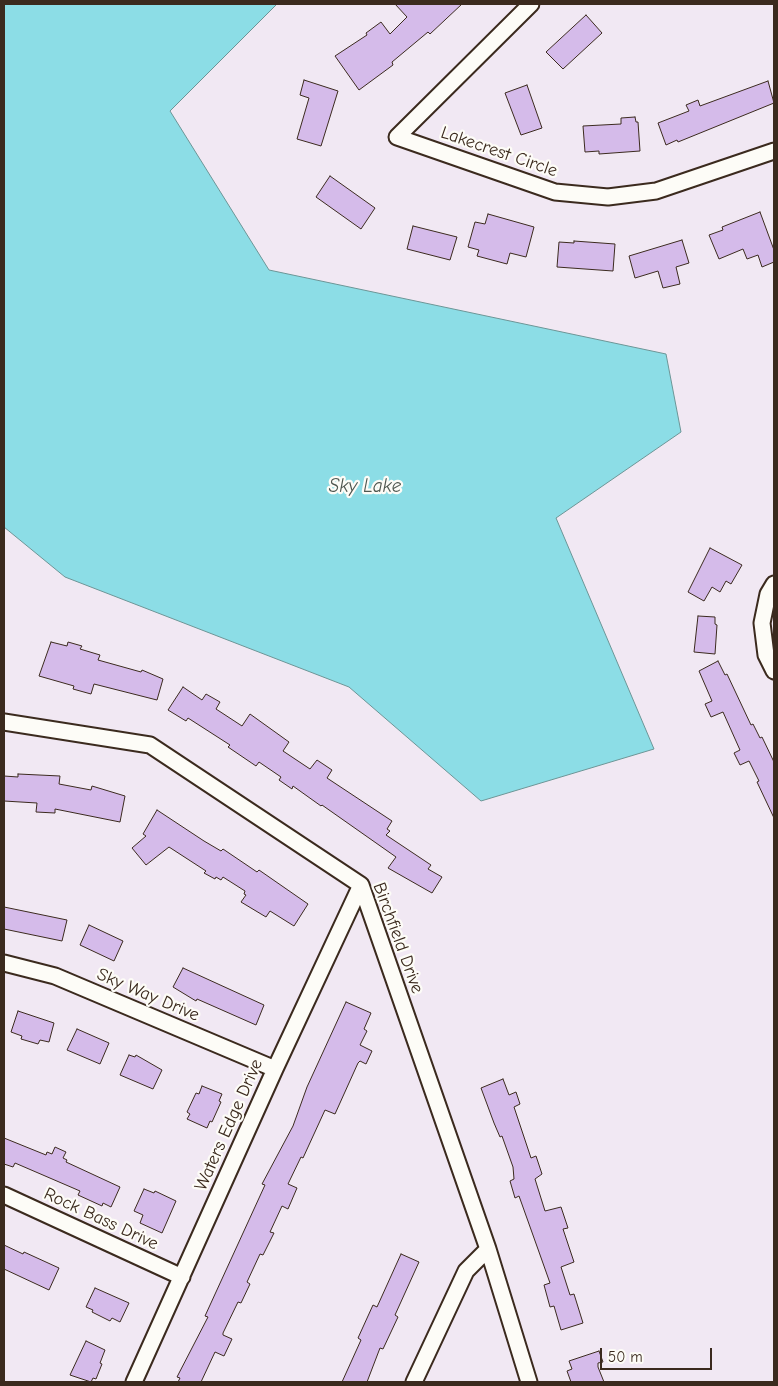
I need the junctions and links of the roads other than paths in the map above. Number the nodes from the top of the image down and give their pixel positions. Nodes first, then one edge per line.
1 (531, 4) edge
2 (774, 151) edge
3 (771, 589) edge
4 (774, 671) edge
5 (4, 722) edge
6 (361, 885) junction
7 (4, 963) edge
8 (275, 1069) junction
9 (4, 1195) edge
10 (488, 1249) junction
11 (182, 1277) junction
12 (134, 1382) edge
13 (414, 1382) edge
14 (529, 1382) edge

1 - 2 street, Lakecrest Circle
3 - 4 street
5 - 6 street, Birchfield Drive
6 - 8 street, Waters Edge Drive
6 - 10 street, Birchfield Drive
7 - 8 street, Sky Way Drive
8 - 11 street, Waters Edge Drive
9 - 11 street, Rock Bass Drive
10 - 13 street
10 - 14 street, Birchfield Drive
11 - 12 street, Waters Edge Drive

